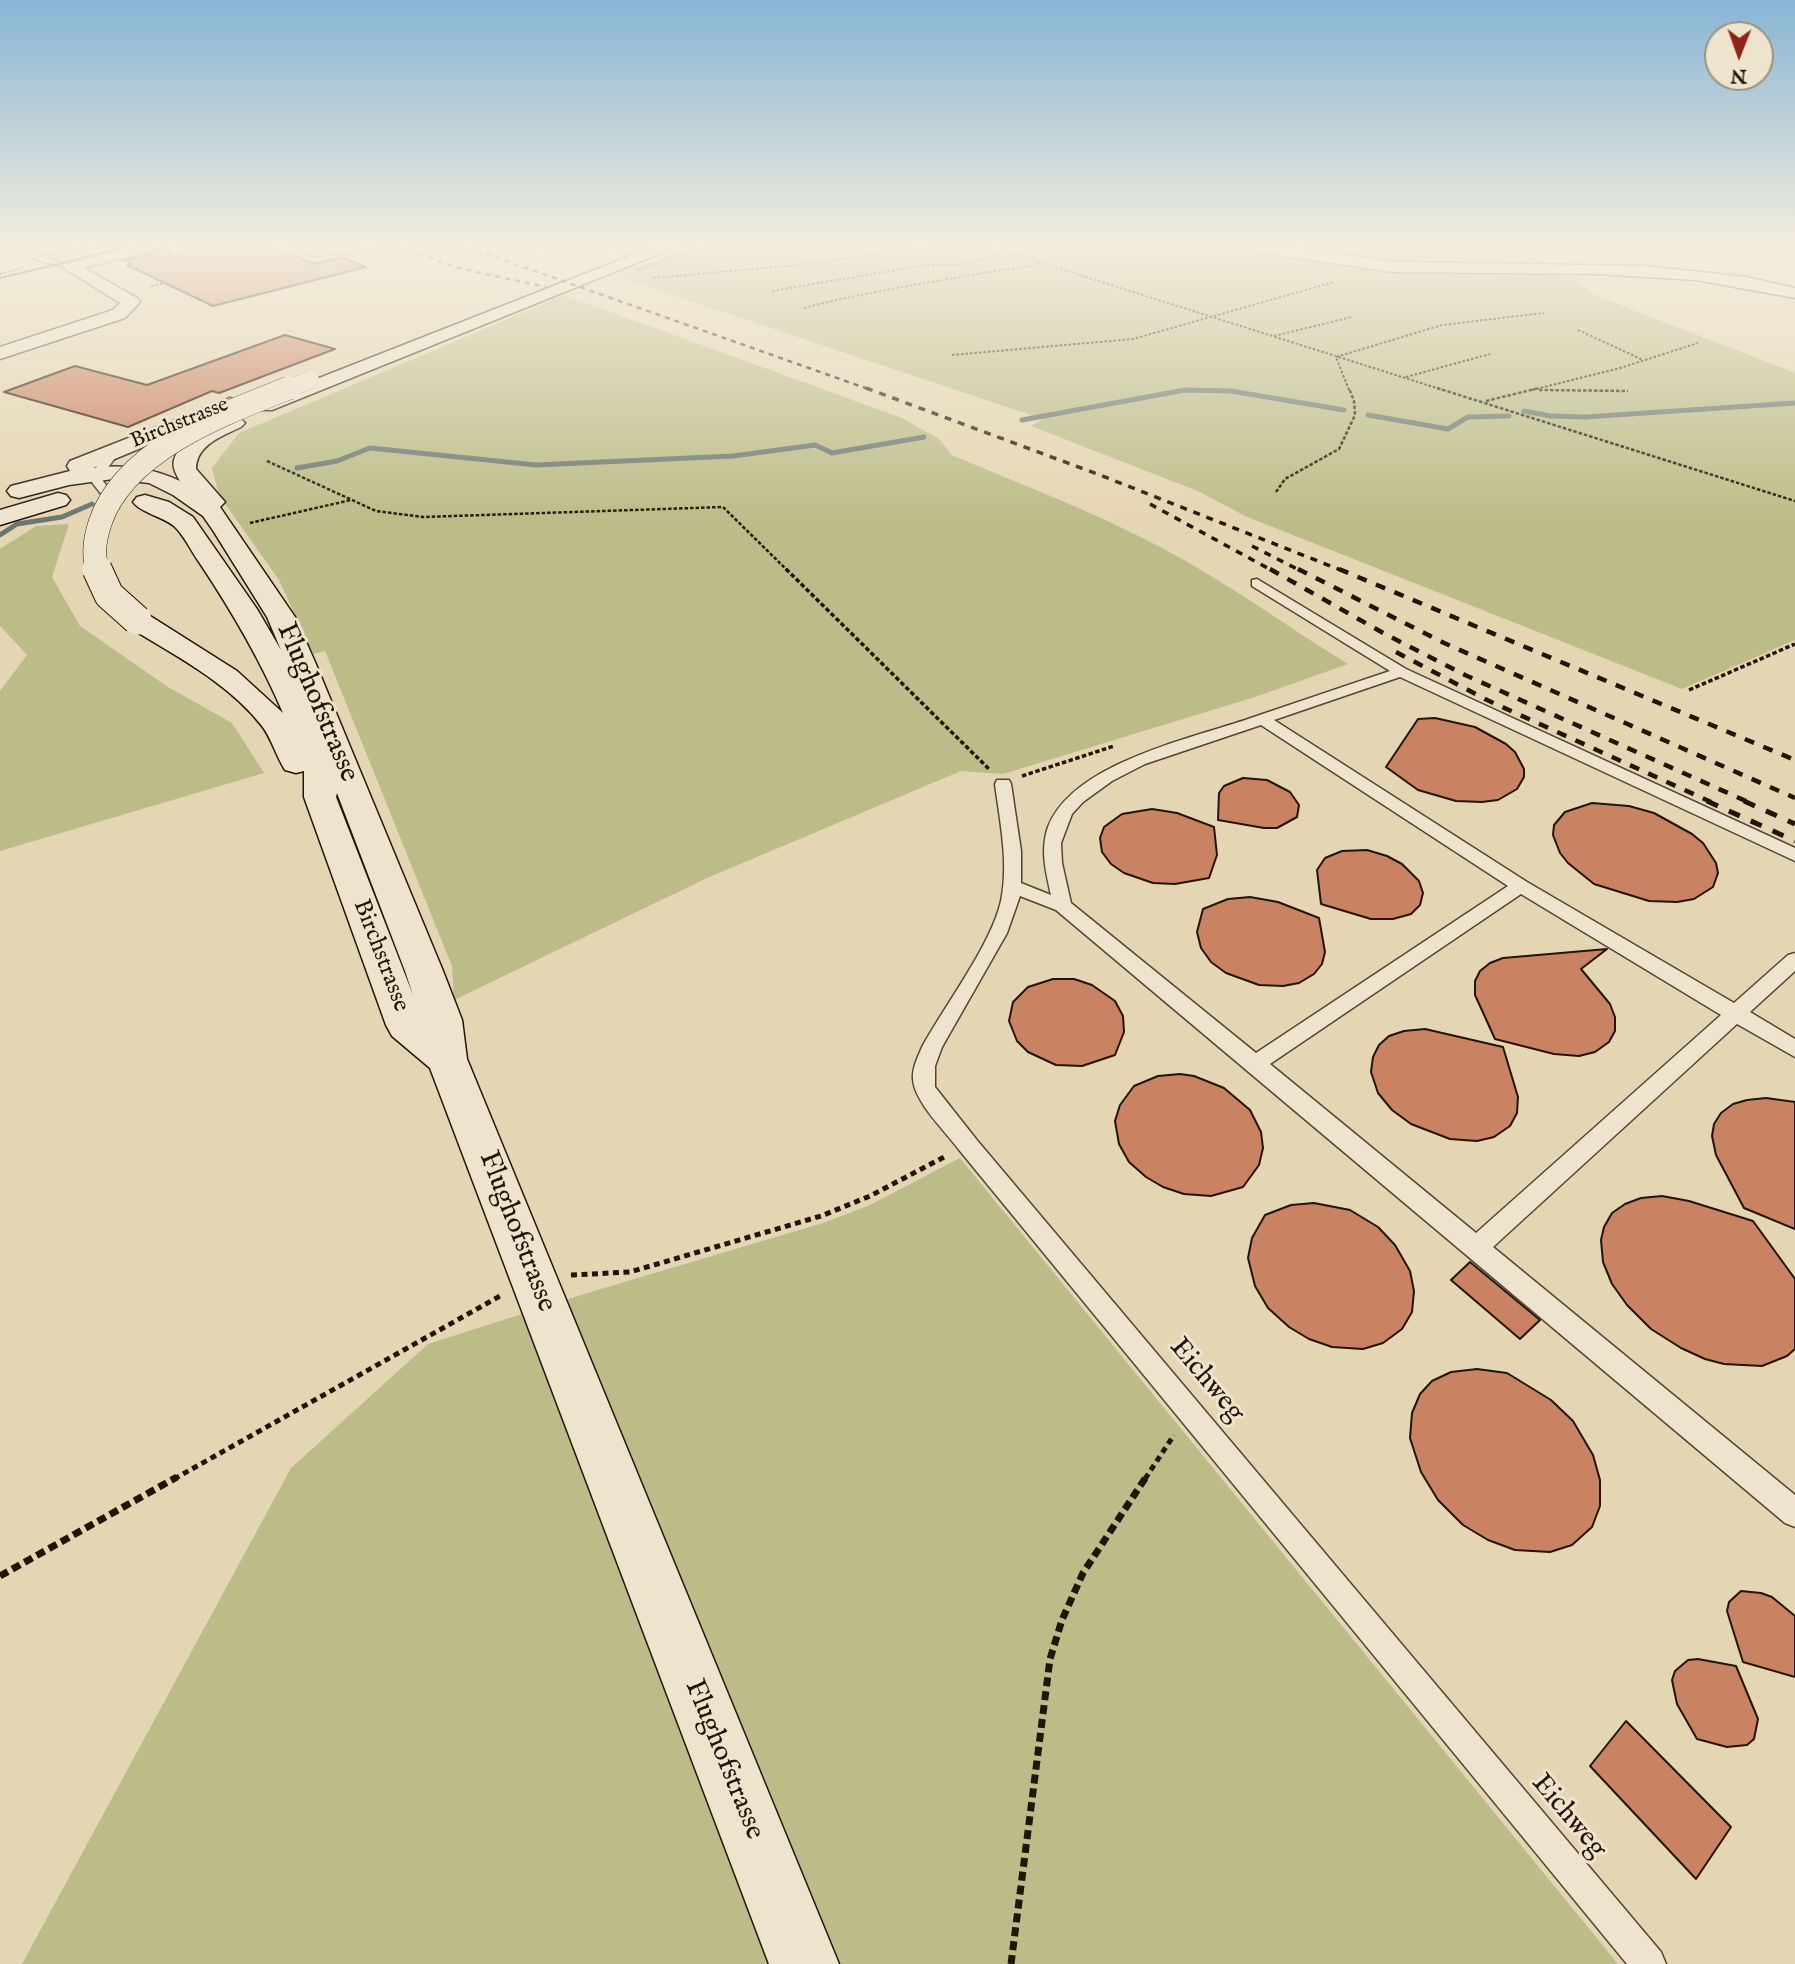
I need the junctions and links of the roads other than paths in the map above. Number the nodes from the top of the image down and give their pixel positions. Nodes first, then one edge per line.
1 (46, 339) edge
2 (399, 339) edge
3 (418, 339) edge
4 (429, 339) edge
5 (0, 353) edge
6 (314, 383) junction
7 (114, 451) junction
8 (98, 473) junction
9 (9, 494) edge
10 (109, 497) junction
11 (0, 512) edge
12 (0, 518) edge
13 (218, 520) junction
14 (1257, 583) dead end
15 (1401, 672) junction
16 (1264, 720) junction
17 (1003, 784) road end
18 (320, 797) junction
19 (1795, 855) edge
20 (1011, 886) junction
21 (1521, 886) junction
22 (1062, 906) junction
23 (1795, 960) edge
24 (1735, 1013) junction
25 (1795, 1049) edge
26 (447, 1059) junction
27 (1255, 1064) junction
28 (1476, 1248) junction
29 (1795, 1513) edge
30 (803, 1964) edge
31 (1649, 1964) edge

1 - 5 main road
2 - 7 main road, Birchstrasse
3 - 6 main road, Birchstrasse
4 - 6 main road, Birchstrasse
6 - 8 main road, Birchstrasse
6 - 13 main road, Birchstrasse
6 - 18 main road, Birchstrasse, bridge
7 - 8 lane
7 - 9 main road, Birchstrasse
8 - 9 main road, Birchstrasse
8 - 10 lane
8 - 11 main road, Birchstrasse
8 - 13 main road, Birchstrasse
10 - 12 main road, Birchstrasse
10 - 18 main road, Birchstrasse
13 - 26 main road, Flughofstrasse
14 - 15 lane
15 - 16 lane
15 - 19 lane
16 - 21 lane
16 - 22 lane
17 - 20 lane, Eichweg
18 - 26 main road, Birchstrasse
20 - 22 lane
20 - 31 lane, Eichweg
21 - 24 lane
21 - 27 lane
22 - 27 lane
23 - 24 lane
24 - 25 lane
24 - 28 lane
26 - 30 main road, Flughofstrasse
27 - 28 lane
28 - 29 lane

